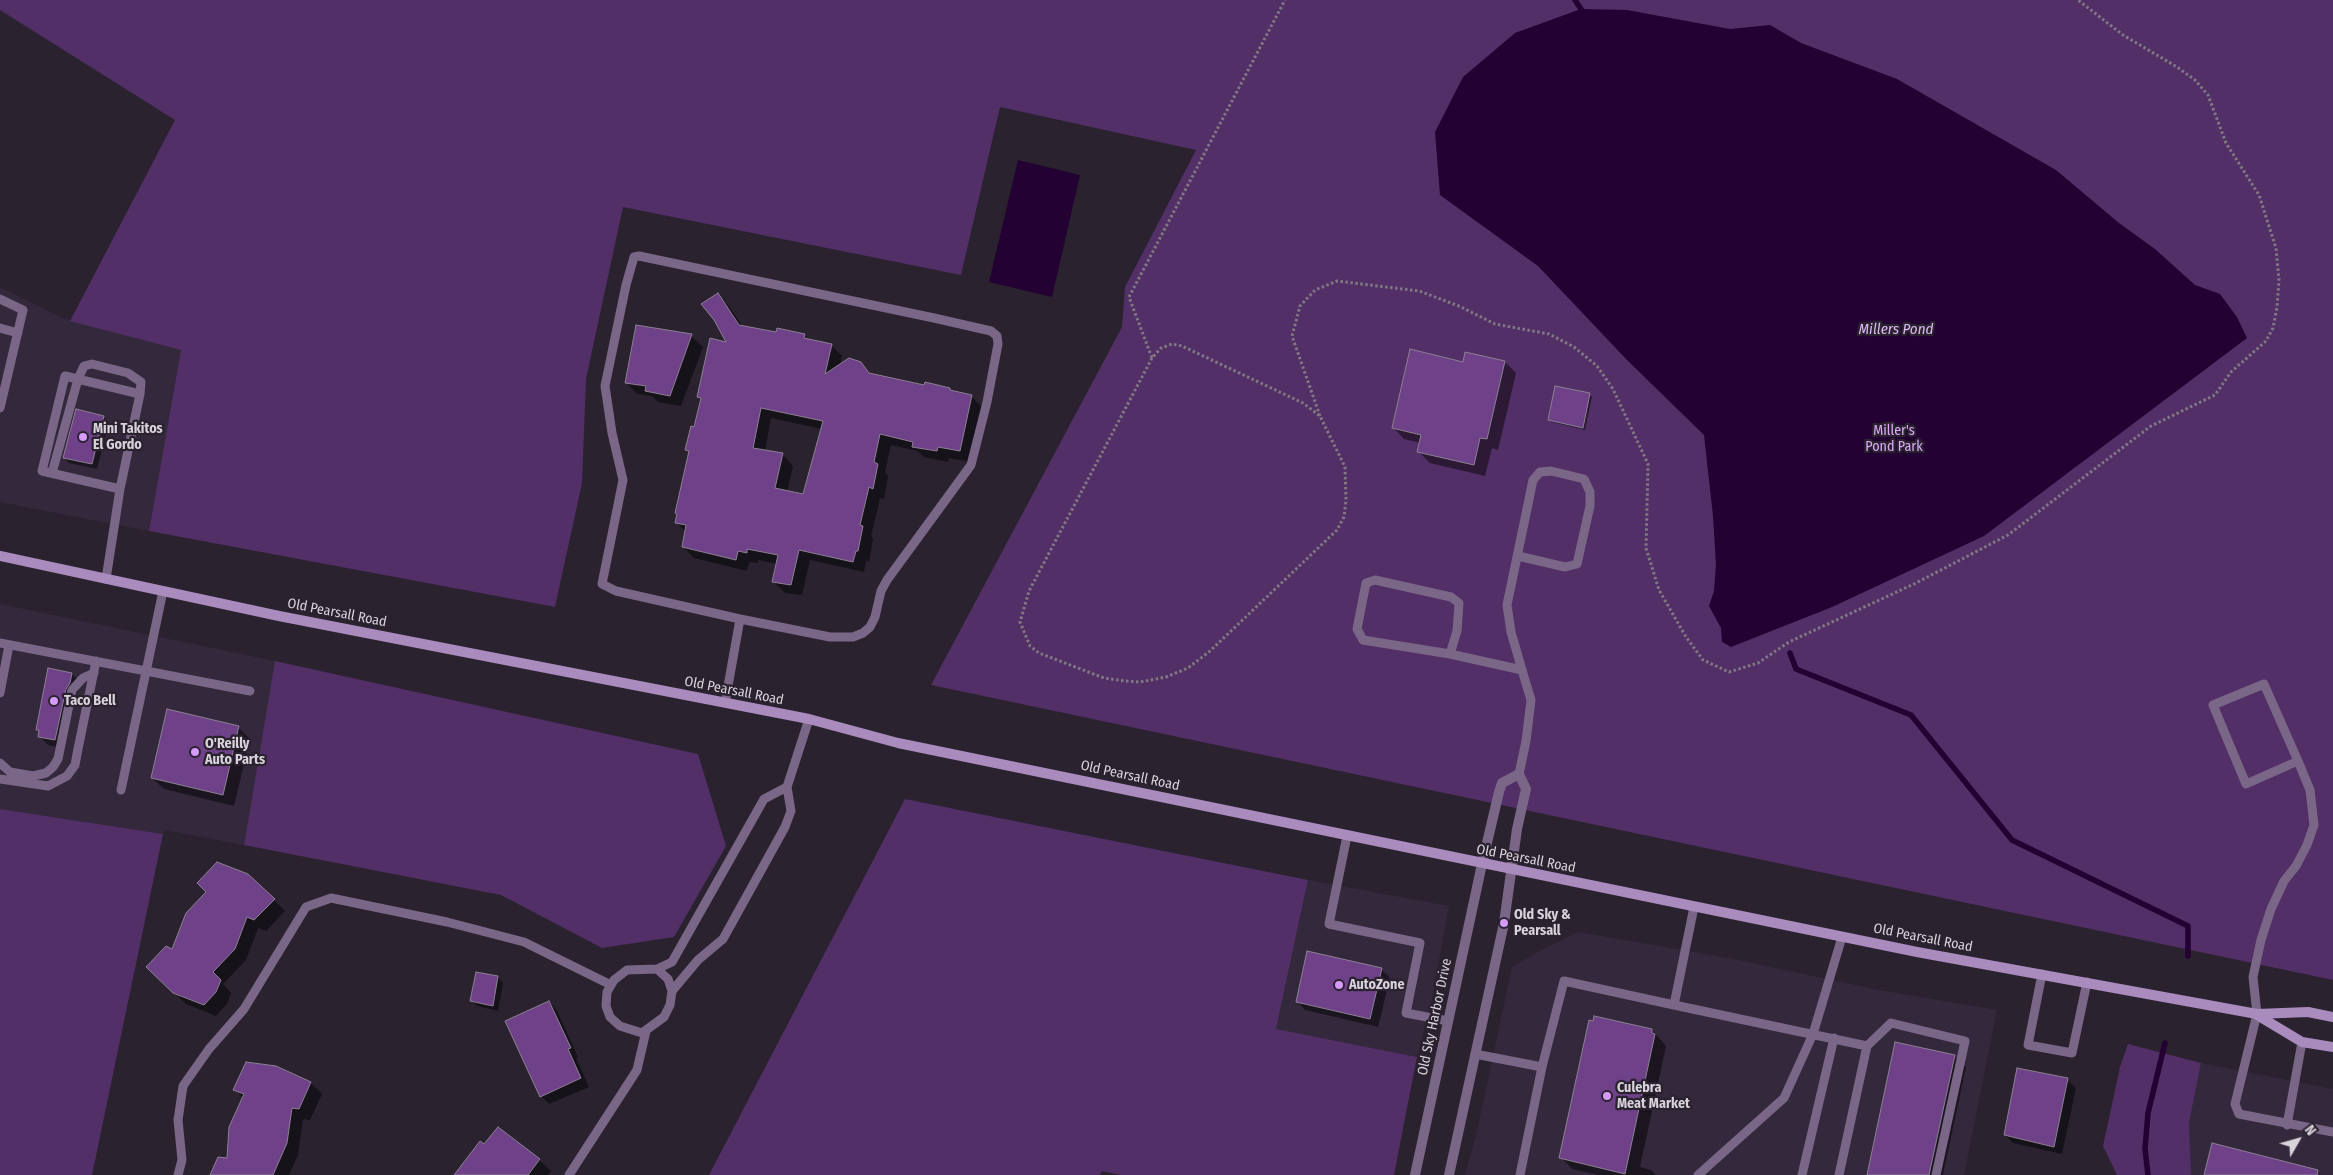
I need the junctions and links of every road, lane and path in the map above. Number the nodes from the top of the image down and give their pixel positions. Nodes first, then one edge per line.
1 (1285, 0) edge
2 (2078, 0) edge
3 (0, 299) edge
4 (0, 328) edge
5 (18, 333) junction
6 (1152, 358) junction
7 (78, 379) junction
8 (140, 394) junction
9 (0, 408) edge
10 (1320, 416) junction
11 (52, 473) junction
12 (120, 489) junction
13 (0, 556) edge
14 (1518, 556) junction
15 (106, 579) junction
16 (163, 591) junction
17 (740, 619) junction
18 (4, 644) edge
19 (1450, 654) junction
20 (96, 662) junction
21 (1522, 670) junction
22 (147, 671) junction
23 (94, 673) junction
24 (250, 690) dead end
25 (0, 693) edge
26 (724, 703) junction
27 (809, 719) junction
28 (2298, 761) junction
29 (0, 763) edge
30 (1519, 774) junction
31 (0, 780) edge
32 (787, 787) junction
33 (121, 790) dead end
34 (1347, 836) junction
35 (1482, 864) junction
36 (1511, 870) junction
37 (1694, 907) junction
38 (1842, 936) junction
39 (657, 969) junction
40 (2042, 974) junction
41 (2087, 982) junction
42 (611, 985) junction
43 (672, 991) junction
44 (1674, 1005) junction
45 (2257, 1014) junction
46 (2333, 1017) edge
47 (1448, 1021) junction
48 (646, 1030) junction
49 (1814, 1034) junction
50 (1834, 1038) junction
51 (2302, 1042) junction
52 (1867, 1046) junction
53 (2333, 1047) edge
54 (1475, 1054) junction
55 (1542, 1067) junction
56 (2287, 1124) junction
57 (2333, 1132) edge
58 (178, 1175) edge
59 (569, 1175) edge
60 (1415, 1175) edge
61 (1449, 1175) edge
62 (1520, 1175) edge
63 (1698, 1175) edge
64 (1802, 1175) edge
65 (1839, 1175) edge
66 (1936, 1175) edge

1 - 6 path
2 - 10 path
3 - 5 lane
4 - 5 lane
5 - 9 lane
6 - 10 path
6 - 10 path
7 - 8 lane
7 - 8 lane
7 - 11 lane
7 - 11 lane
8 - 12 lane
11 - 12 lane
12 - 15 lane
13 - 15 main road, Old Pearsall Road
14 - 14 lane
14 - 21 lane
15 - 16 main road, Old Pearsall Road
16 - 22 lane
16 - 26 main road, Old Pearsall Road
17 - 17 lane
17 - 26 lane
18 - 20 lane
18 - 25 lane
19 - 19 lane
19 - 21 lane
20 - 22 lane
20 - 23 lane
21 - 30 lane
22 - 24 lane
22 - 33 lane
23 - 29 lane
23 - 31 lane
26 - 27 main road, Old Pearsall Road
27 - 32 lane
27 - 34 main road, Old Pearsall Road
28 - 28 lane
28 - 45 lane
30 - 35 street, Old Sky Harbor Drive
30 - 36 street
32 - 39 lane
32 - 43 lane
34 - 35 main road, Old Pearsall Road
34 - 47 lane
35 - 36 main road, Old Pearsall Road
35 - 47 street, Old Sky Harbor Drive
36 - 37 main road, Old Pearsall Road
36 - 54 street
37 - 38 main road, Old Pearsall Road
37 - 44 lane
38 - 40 main road, Old Pearsall Road
38 - 49 lane
39 - 42 lane
39 - 43 lane
40 - 41 main road, Old Pearsall Road
40 - 41 lane
41 - 45 main road, Old Pearsall Road
42 - 48 lane
42 - 58 lane
43 - 48 lane
44 - 49 lane
44 - 55 lane
45 - 46 main road, Old Pearsall Road
45 - 51 main road, Old Pearsall Road
45 - 56 lane
47 - 60 street, Old Sky Harbor Drive
48 - 59 lane
49 - 50 lane
49 - 63 lane
50 - 52 lane
50 - 64 lane
51 - 53 main road, Old Pearsall Road
51 - 56 lane
52 - 65 lane
52 - 66 lane
54 - 55 lane
54 - 61 street
55 - 62 lane
56 - 57 lane

